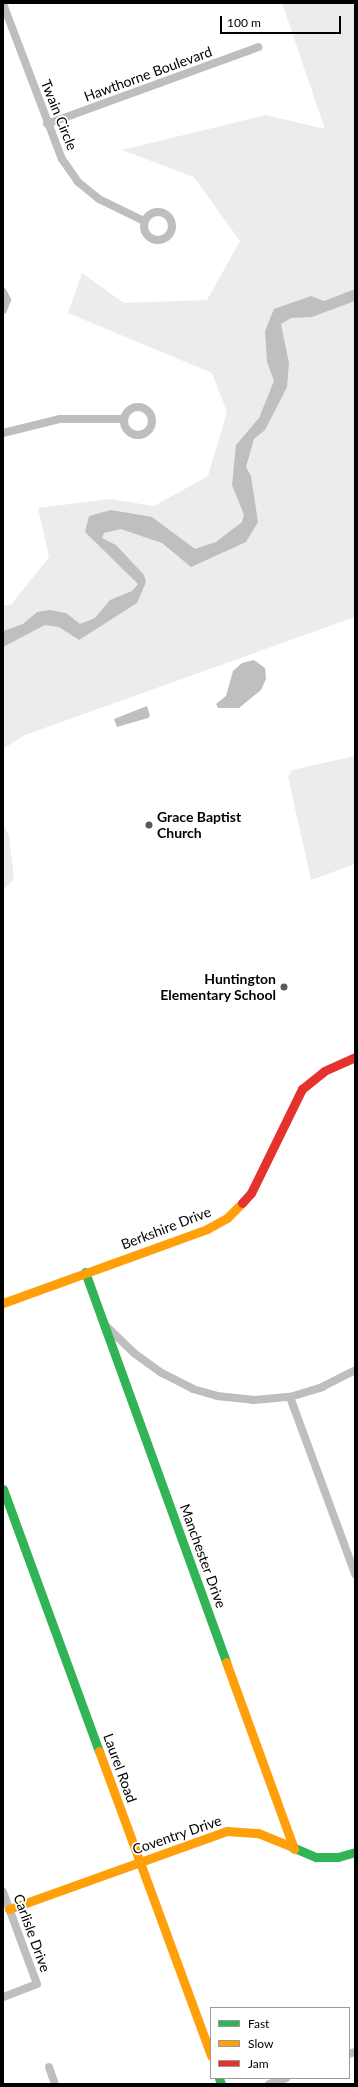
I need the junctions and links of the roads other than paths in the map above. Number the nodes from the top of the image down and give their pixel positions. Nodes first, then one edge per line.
1 (3, 4) edge
2 (4, 13) edge
3 (258, 47) dead end
4 (47, 124) junction
5 (144, 221) dead end
6 (3, 292) edge
7 (3, 310) edge
8 (124, 419) dead end
9 (3, 433) edge
10 (355, 1057) edge
11 (85, 1272) junction
12 (3, 1303) edge
13 (103, 1322) junction
14 (355, 1370) edge
15 (290, 1397) junction
16 (3, 1489) edge
17 (355, 1574) edge
18 (294, 1849) junction
19 (355, 1852) edge
20 (140, 1862) junction
21 (3, 1892) edge
22 (9, 1909) junction
23 (3, 1997) edge
24 (210, 2053) edge
25 (49, 2067) dead end
26 (283, 2079) edge
27 (55, 2084) edge
28 (270, 2084) edge

1 - 2 street, Twain Circle
2 - 4 street, Twain Circle
3 - 4 street, Hawthorne Boulevard
4 - 5 street, Twain Circle
6 - 7 street
8 - 9 street
10 - 11 street, Berkshire Drive
11 - 12 street, Berkshire Drive
11 - 13 street, Manchester Drive
13 - 15 street
13 - 18 street, Manchester Drive
14 - 15 street
15 - 17 street
16 - 20 street, Laurel Road
18 - 19 street, Coventry Drive
18 - 20 street, Coventry Drive
20 - 22 street, Coventry Drive
20 - 24 street, Laurel Road
21 - 22 street, Carlisle Drive
22 - 23 street, Carlisle Drive
25 - 27 street
26 - 28 street

